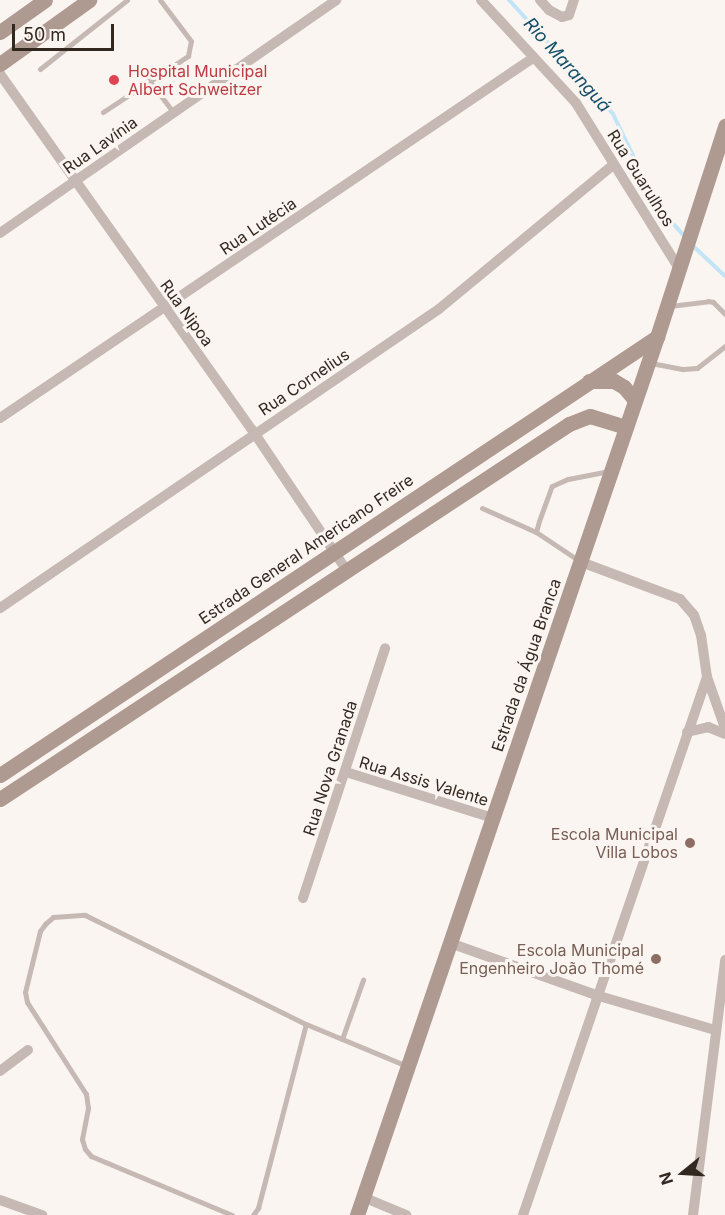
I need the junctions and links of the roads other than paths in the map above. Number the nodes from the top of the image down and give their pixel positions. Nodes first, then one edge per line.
1 (45, 0) edge
2 (89, 0) edge
3 (127, 0) edge
4 (159, 0) edge
5 (336, 0) edge
6 (481, 0) edge
7 (540, 0) edge
8 (574, 0) edge
9 (30, 10) junction
10 (45, 31) junction
11 (0, 32) edge
12 (533, 58) junction
13 (0, 64) edge
14 (40, 69) dead end
15 (0, 74) edge
16 (149, 80) junction
17 (103, 112) dead end
18 (173, 112) junction
19 (725, 128) edge
20 (613, 165) junction
21 (75, 180) junction
22 (0, 233) edge
23 (680, 261) junction
24 (665, 307) junction
25 (164, 308) junction
26 (725, 314) edge
27 (657, 337) junction
28 (725, 346) edge
29 (647, 362) junction
30 (589, 381) junction
31 (634, 399) junction
32 (0, 418) edge
33 (625, 426) junction
34 (255, 434) junction
35 (611, 470) junction
36 (482, 508) dead end
37 (536, 532) junction
38 (335, 551) junction
39 (580, 562) junction
40 (347, 571) junction
41 (0, 608) edge
42 (386, 648) dead end
43 (707, 677) junction
44 (721, 702) edge
45 (725, 728) edge
46 (687, 732) junction
47 (725, 734) edge
48 (346, 772) junction
49 (0, 775) edge
50 (0, 798) edge
51 (493, 818) junction
52 (303, 898) dead end
53 (450, 943) junction
54 (725, 960) edge
55 (363, 980) dead end
56 (599, 996) junction
57 (306, 1024) junction
58 (716, 1030) junction
59 (342, 1040) junction
60 (28, 1050) dead end
61 (409, 1067) junction
62 (0, 1071) edge
63 (363, 1197) junction
64 (6, 1206) edge
65 (42, 1215) edge
66 (232, 1215) edge
67 (254, 1215) edge
68 (357, 1215) edge
69 (406, 1215) edge
70 (523, 1215) edge
71 (693, 1215) edge

1 - 9 street
2 - 10 street
3 - 14 lane
4 - 16 lane
5 - 18 street, Rua Lavínia
6 - 12 street, Rua Guarulhos
7 - 8 street
9 - 10 street
9 - 11 street
10 - 13 street
12 - 20 street, Rua Guarulhos
12 - 25 street, Rua Lutécia
15 - 21 street, Rua Nipoa
16 - 17 lane
16 - 18 lane
18 - 21 street, Rua Lavínia
19 - 23 street, Estrada da Água Branca
20 - 23 street, Rua Guarulhos
20 - 34 street, Rua Cornelius
21 - 22 street, Rua Lavínia
21 - 25 street, Rua Nipoa
23 - 24 street, Estrada da Água Branca
24 - 26 lane
24 - 27 street, Estrada da Água Branca
25 - 32 street, Rua Lutécia
25 - 34 street, Rua Nipoa
27 - 29 street, Estrada da Água Branca
27 - 30 street, Estrada General Americano Freire
28 - 29 lane
29 - 31 street, Estrada da Água Branca
30 - 31 street
30 - 38 street, Estrada General Americano Freire
31 - 33 street, Estrada da Água Branca
33 - 35 street, Estrada da Água Branca
33 - 40 street
34 - 38 street, Rua Nipoa
34 - 41 street, Rua Cornelius
35 - 37 lane
35 - 39 street, Estrada da Água Branca
36 - 37 lane
37 - 39 lane
38 - 40 street, Rua Nipoa
38 - 49 street, Estrada General Americano Freire
39 - 43 street
39 - 51 street, Estrada da Água Branca
40 - 50 street
42 - 48 street, Rua Nova Granada
43 - 44 street
43 - 46 street
44 - 45 street
46 - 47 street
46 - 56 street
48 - 51 street, Rua Assis Valente
48 - 52 street, Rua Nova Granada
51 - 53 street, Estrada da Água Branca
53 - 56 street
53 - 61 street, Estrada da Água Branca
54 - 58 street
55 - 59 lane
56 - 58 street
56 - 70 street
57 - 59 lane
57 - 66 lane
57 - 67 lane
58 - 71 street
59 - 61 lane
60 - 62 street
61 - 63 street, Estrada da Água Branca
63 - 68 street, Estrada da Água Branca
63 - 69 street
64 - 65 street

